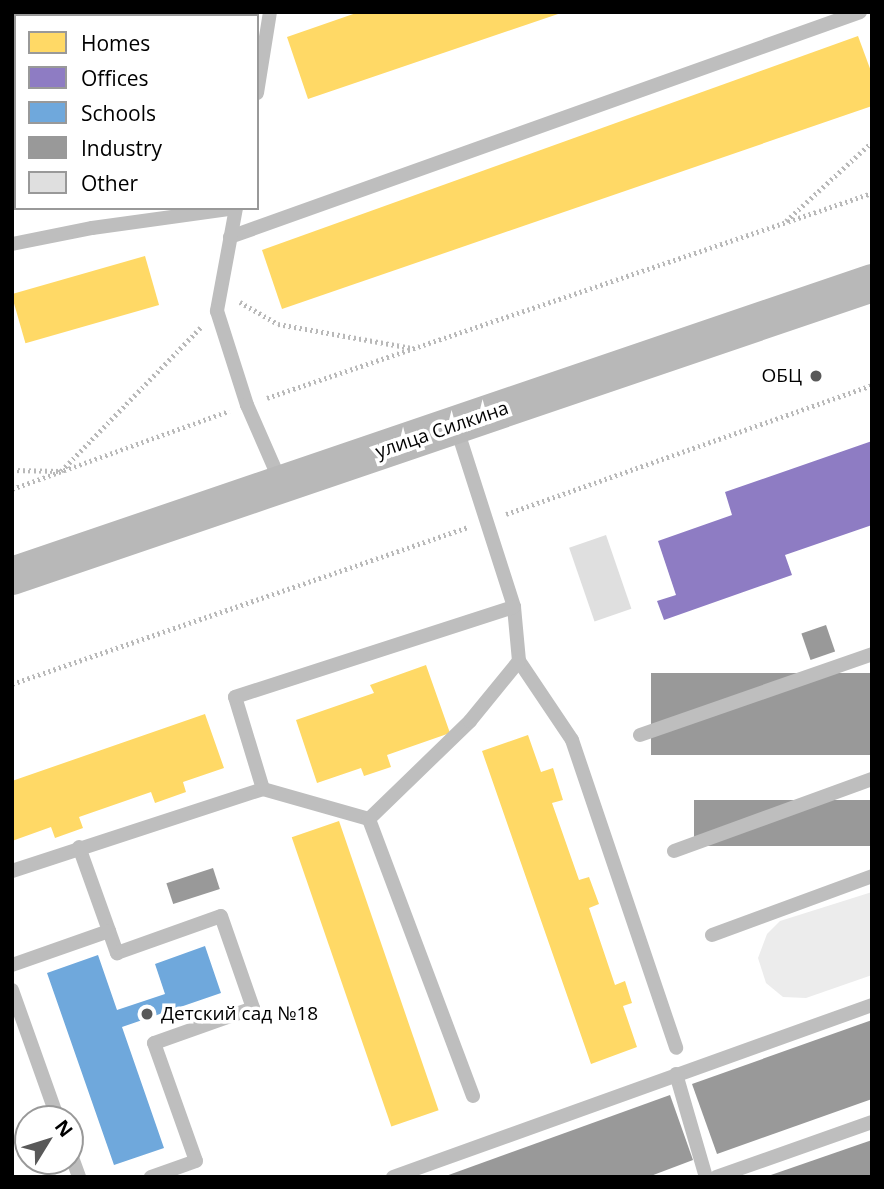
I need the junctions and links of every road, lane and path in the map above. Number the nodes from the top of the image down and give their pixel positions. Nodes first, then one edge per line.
1 (270, 12) edge
2 (860, 12) edge
3 (259, 81) edge
4 (872, 142) edge
5 (872, 193) edge
6 (224, 210) edge
7 (236, 210) edge
8 (783, 223) junction
9 (230, 236) junction
10 (12, 244) edge
11 (872, 283) edge
12 (220, 291) junction
13 (217, 311) junction
14 (413, 349) junction
15 (872, 385) edge
16 (247, 405) junction
17 (455, 425) junction
18 (12, 470) edge
19 (61, 471) junction
20 (281, 485) junction
21 (12, 488) edge
22 (487, 520) junction
23 (12, 576) edge
24 (514, 607) junction
25 (872, 654) edge
26 (519, 661) junction
27 (12, 684) edge
28 (640, 735) dead end
29 (872, 779) edge
30 (263, 789) junction
31 (369, 819) junction
32 (79, 847) junction
33 (674, 851) dead end
34 (12, 871) edge
35 (872, 876) edge
36 (109, 931) junction
37 (712, 935) dead end
38 (12, 965) edge
39 (12, 990) edge
40 (872, 1004) edge
41 (676, 1048) dead end
42 (676, 1074) junction
43 (473, 1096) dead end
44 (53, 1105) edge
45 (872, 1122) edge
46 (151, 1177) edge
47 (393, 1177) edge
48 (706, 1177) edge
49 (716, 1177) edge

1 - 3 lane
2 - 9 lane
4 - 8 path
5 - 8 path
6 - 10 lane
7 - 9 lane
8 - 14 path
9 - 12 lane
11 - 17 main road, улица Силкина
12 - 13 lane
12 - 14 path
13 - 16 lane
13 - 19 path
14 - 16 path
15 - 22 path
16 - 19 path
16 - 20 lane
17 - 20 main road, улица Силкина
17 - 22 lane
18 - 19 path
19 - 21 path
20 - 23 main road, улица Силкина
22 - 24 lane
22 - 27 path
24 - 26 lane
24 - 30 lane
25 - 28 lane
26 - 31 lane
26 - 41 lane
29 - 33 lane
30 - 31 lane
30 - 32 lane
31 - 43 lane
32 - 34 lane
32 - 36 lane
35 - 37 lane
36 - 38 lane
36 - 46 lane
39 - 44 lane
40 - 42 lane
42 - 47 lane
42 - 48 lane
45 - 49 lane

